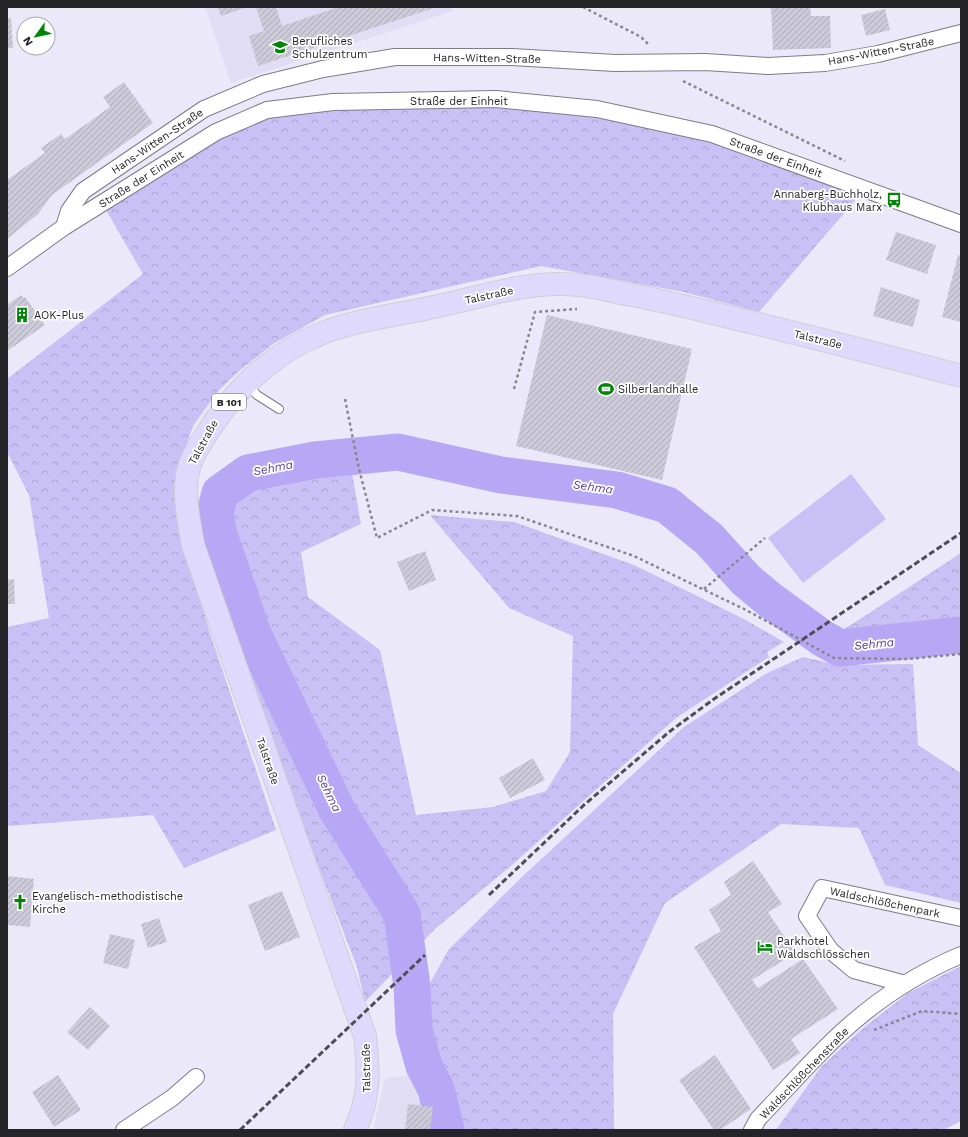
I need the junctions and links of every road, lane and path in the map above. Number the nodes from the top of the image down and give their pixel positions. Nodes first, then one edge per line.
1 (584, 7) edge
2 (961, 33) edge
3 (641, 37) dead end
4 (664, 61) junction
5 (849, 163) dead end
6 (961, 224) edge
7 (64, 227) junction
8 (7, 268) edge
9 (577, 309) dead end
10 (961, 376) edge
11 (246, 383) junction
12 (514, 389) dead end
13 (346, 398) dead end
14 (279, 409) dead end
15 (765, 538) dead end
16 (703, 589) junction
17 (961, 654) edge
18 (961, 918) edge
19 (961, 955) edge
20 (905, 984) junction
21 (961, 1014) edge
22 (842, 1032) junction
23 (196, 1078) dead end
24 (124, 1130) edge
25 (355, 1130) edge
26 (752, 1130) edge

1 - 3 path
2 - 4 street, Hans-Witten-Straße
4 - 5 path
4 - 7 street, Hans-Witten-Straße
6 - 7 street, Straße der Einheit
7 - 8 street, Straße der Einheit
9 - 12 path
10 - 11 main road, Talstraße / B 101
11 - 14 lane
11 - 25 main road, Talstraße / B 101
13 - 16 path
15 - 16 path
16 - 17 path
18 - 20 street, Waldschlößchenpark
19 - 20 street, Waldschlößchenstraße
20 - 22 street, Waldschlößchenstraße
21 - 22 path
22 - 26 street, Waldschlößchenstraße
23 - 24 street

